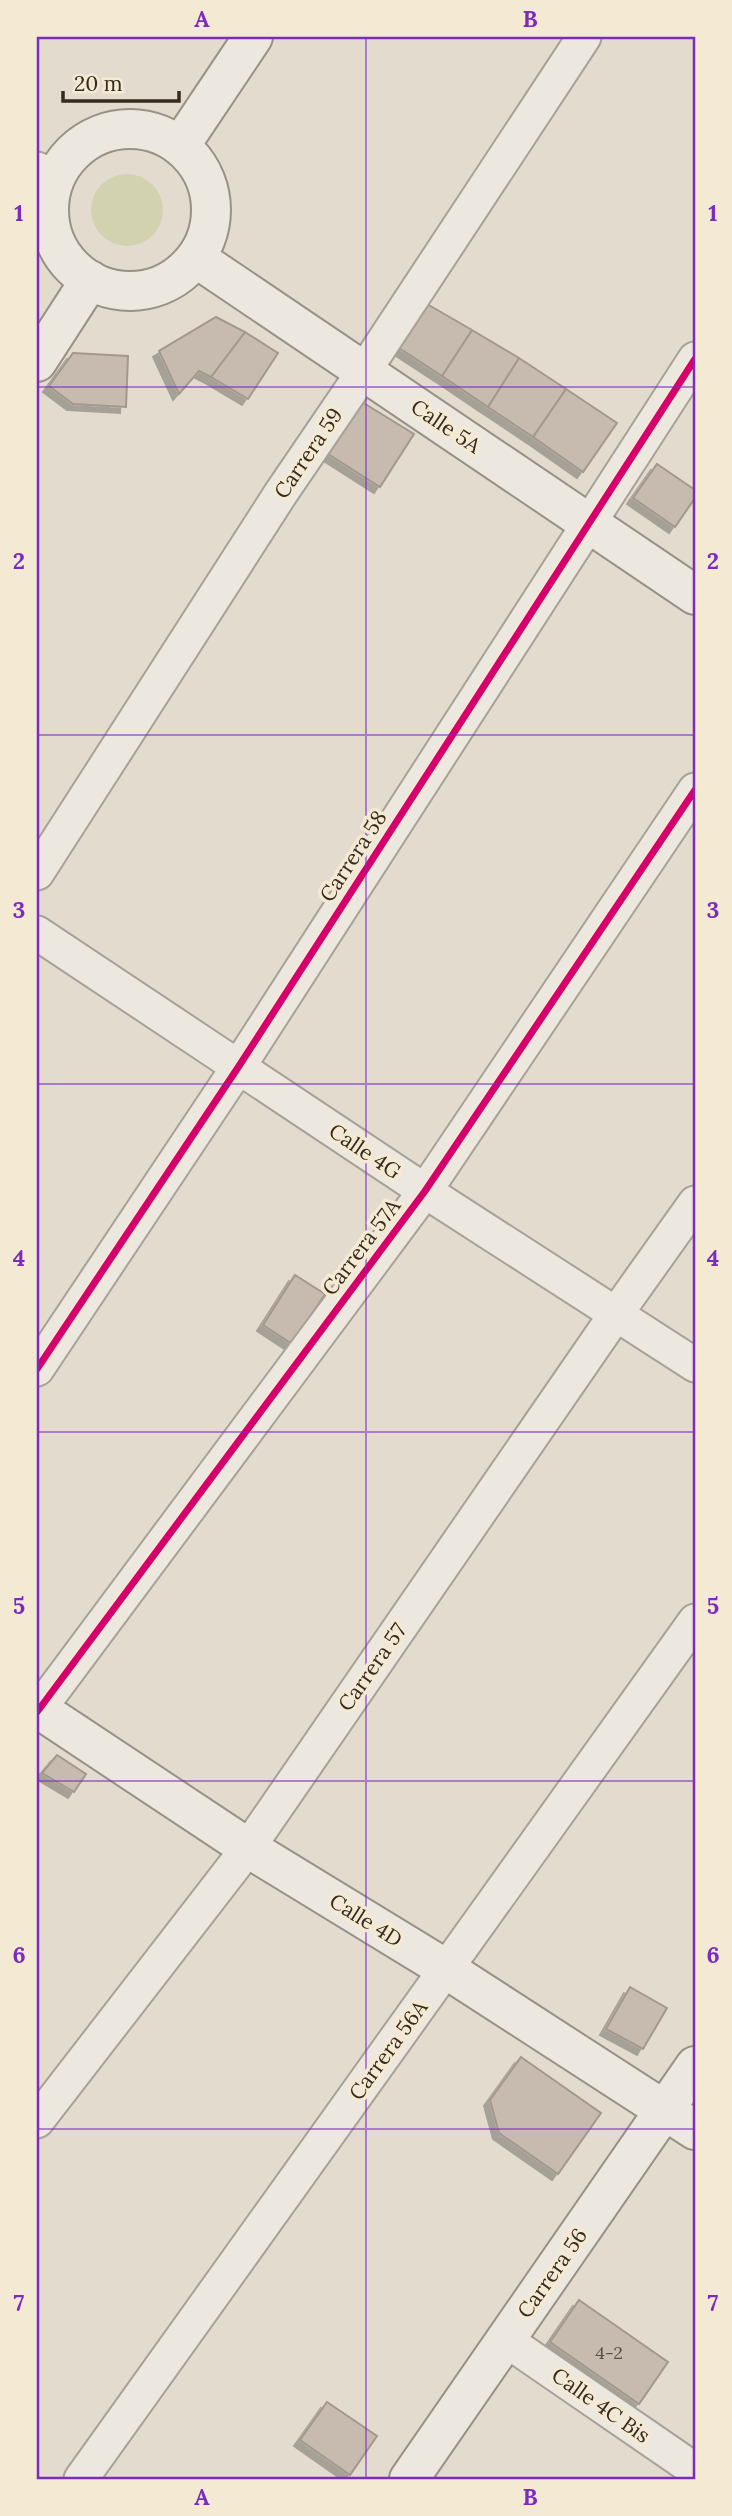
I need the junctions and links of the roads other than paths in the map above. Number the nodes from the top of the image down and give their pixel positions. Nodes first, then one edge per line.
1 (253, 37) edge
2 (584, 37) edge
3 (180, 146) junction
4 (46, 173) edge
5 (196, 258) junction
6 (90, 280) junction
7 (695, 359) edge
8 (37, 362) edge
9 (364, 371) junction
10 (588, 523) junction
11 (695, 595) edge
12 (695, 790) edge
13 (37, 873) edge
14 (37, 933) edge
15 (239, 1066) junction
16 (425, 1191) junction
17 (695, 1203) edge
18 (616, 1314) junction
19 (695, 1365) edge
20 (37, 1368) edge
21 (695, 1621) edge
22 (37, 1710) edge
23 (248, 1847) junction
24 (446, 1969) junction
25 (695, 2066) edge
26 (680, 2120) edge
27 (37, 2121) edge
28 (506, 2340) junction
29 (695, 2470) edge
30 (81, 2479) edge
31 (409, 2479) edge

1 - 3 street
2 - 9 street, Carrera 59
3 - 4 street
3 - 5 street
4 - 6 street
5 - 6 street
5 - 9 street, Calle 5A
6 - 8 street
7 - 10 street, Carrera 58
9 - 10 street, Calle 5A
9 - 13 street, Carrera 59
10 - 11 street, Calle 5A
10 - 15 street, Carrera 58
12 - 16 street, Carrera 57A
14 - 15 street, Calle 4G
15 - 16 street, Calle 4G
15 - 20 street, Carrera 58
16 - 18 street, Calle 4G
16 - 22 street, Carrera 57A
17 - 18 street, Carrera 57
18 - 19 street, Calle 4G
18 - 23 street, Carrera 57
21 - 24 street, Carrera 56A
22 - 23 street, Calle 4D
23 - 24 street, Calle 4D
23 - 27 street, Carrera 57
24 - 26 street, Calle 4D
24 - 30 street, Carrera 56A
25 - 26 street, Carrera 56
26 - 28 street, Carrera 56
28 - 29 street, Calle 4C Bis
28 - 31 street, Carrera 56

